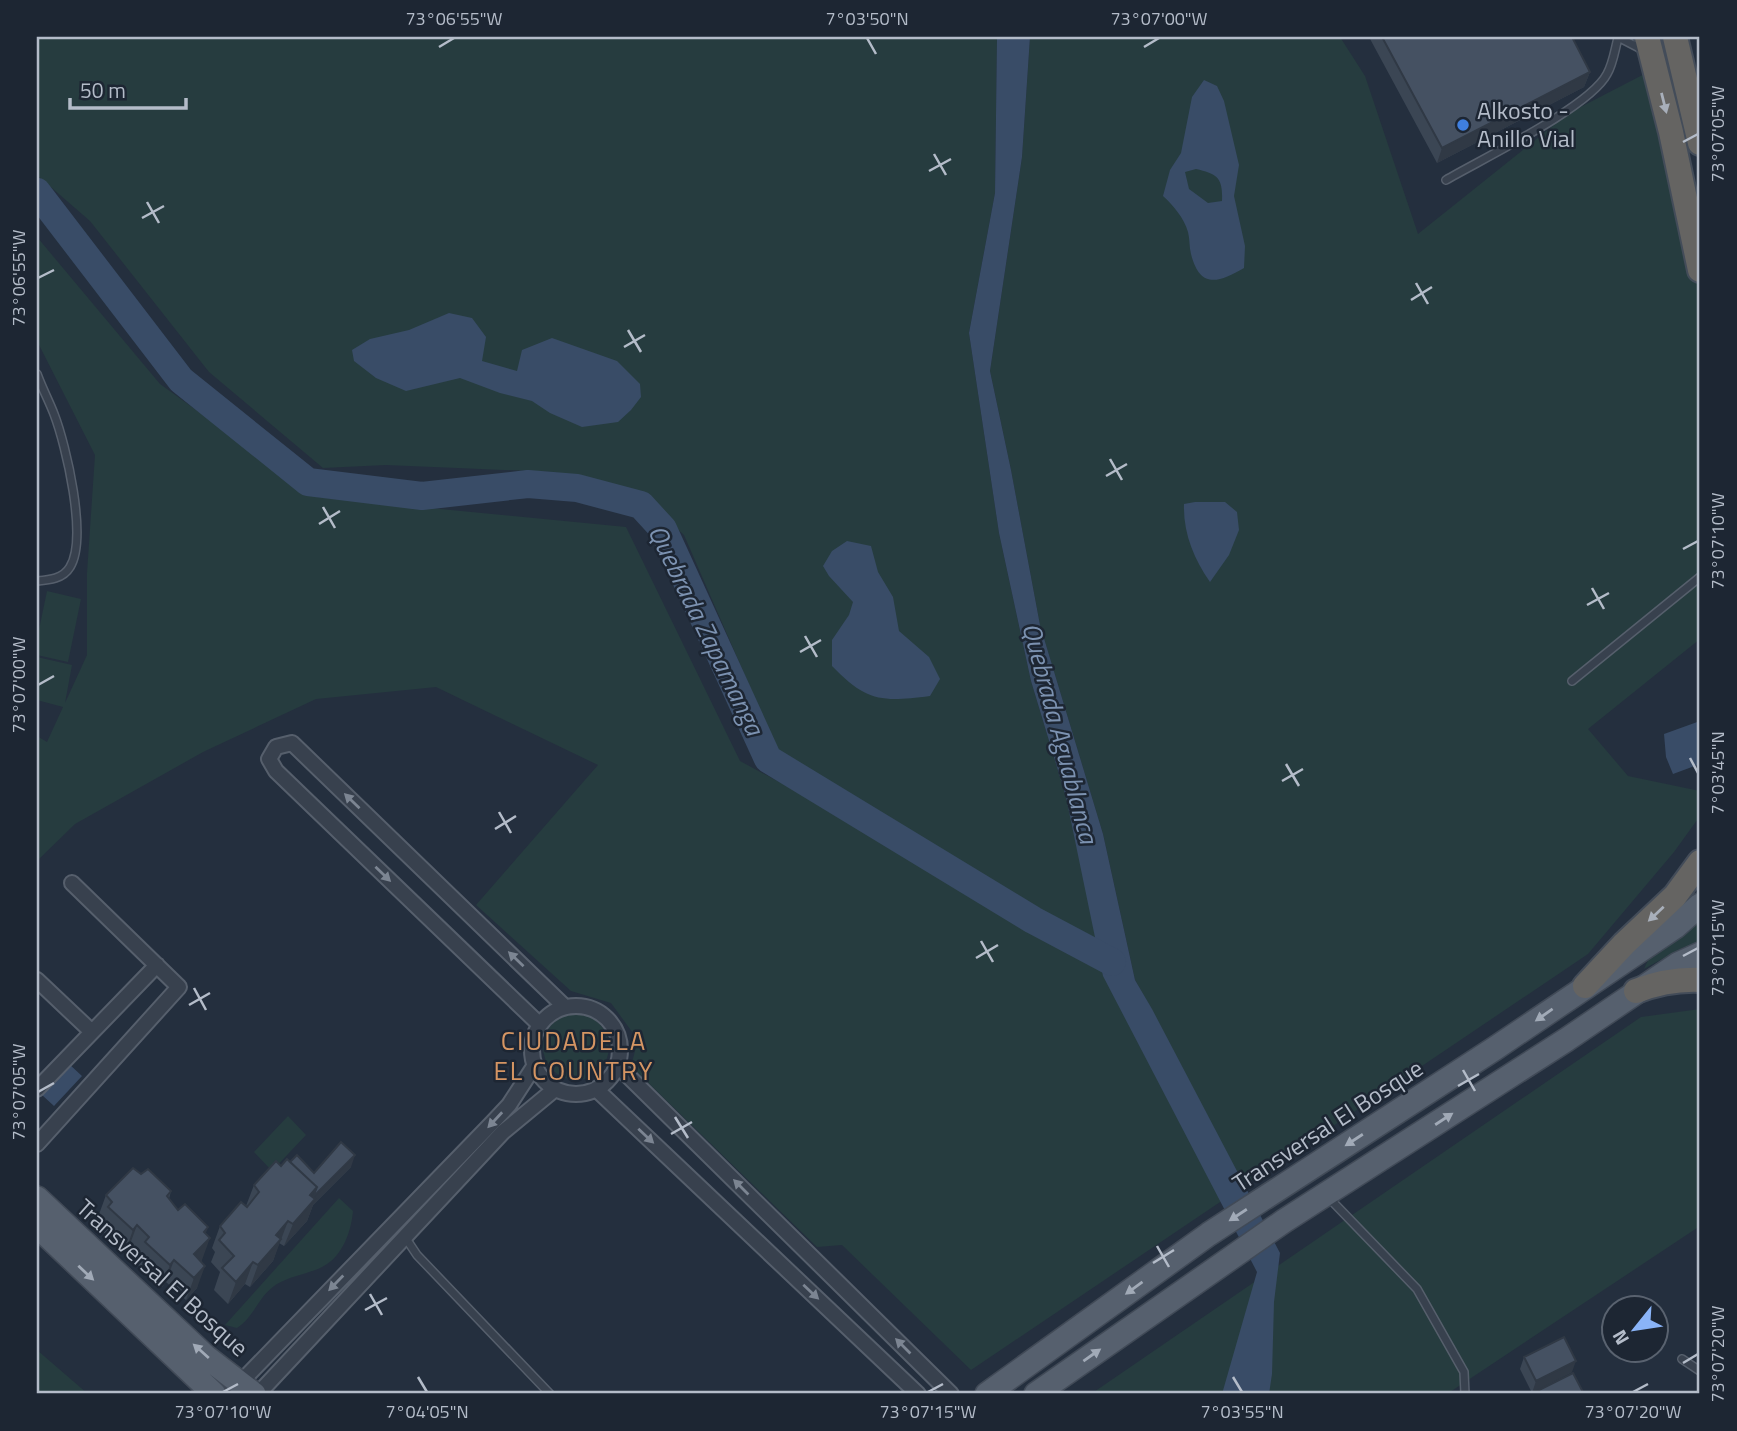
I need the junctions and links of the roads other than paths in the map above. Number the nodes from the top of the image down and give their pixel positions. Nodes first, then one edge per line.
1 (1618, 37) edge
2 (1675, 37) edge
3 (1650, 46) edge
4 (1700, 143) edge
5 (1446, 180) dead end
6 (1700, 270) edge
7 (37, 374) edge
8 (1700, 577) edge
9 (37, 581) edge
10 (1572, 681) dead end
11 (1700, 862) edge
12 (72, 883) dead end
13 (1700, 905) edge
14 (1700, 954) edge
15 (157, 965) junction
16 (37, 980) edge
17 (1700, 980) edge
18 (1585, 986) junction
19 (1636, 991) junction
20 (565, 1006) junction
21 (539, 1024) junction
22 (92, 1032) junction
23 (535, 1065) junction
24 (617, 1065) junction
25 (37, 1089) edge
26 (555, 1089) junction
27 (596, 1089) junction
28 (37, 1144) edge
29 (1327, 1195) junction
30 (37, 1198) edge
31 (410, 1206) junction
32 (422, 1218) junction
33 (37, 1226) edge
34 (405, 1237) junction
35 (1682, 1359) dead end
36 (1700, 1371) edge
37 (250, 1391) edge
38 (214, 1394) edge
39 (550, 1394) edge
40 (918, 1394) edge
41 (951, 1394) edge
42 (986, 1394) edge
43 (1037, 1394) edge
44 (1465, 1394) edge

1 - 3 lane
1 - 5 lane
2 - 4 highway
3 -> 6 highway
7 - 9 lane
8 - 10 lane
11 -> 18 highway
12 - 15 street
13 - 18 main road, Transversal El Bosque
14 - 19 main road
15 - 22 street
15 - 28 street
16 - 22 street
17 - 19 highway
18 -> 42 main road, Transversal El Bosque
29 -> 19 main road
20 - 21 street
20 -> 21 street
20 - 24 street
21 - 23 street
22 - 25 street
23 - 26 street
23 -> 31 street
24 - 27 street
41 -> 24 street
26 - 27 street
26 - 32 street
27 -> 40 street
43 -> 29 main road
29 - 44 lane
37 -> 30 main road, Transversal El Bosque
31 - 32 lane
31 -> 37 street
32 - 34 street
33 -> 38 main road, Transversal El Bosque
34 - 37 street
34 - 39 lane
35 - 36 lane

